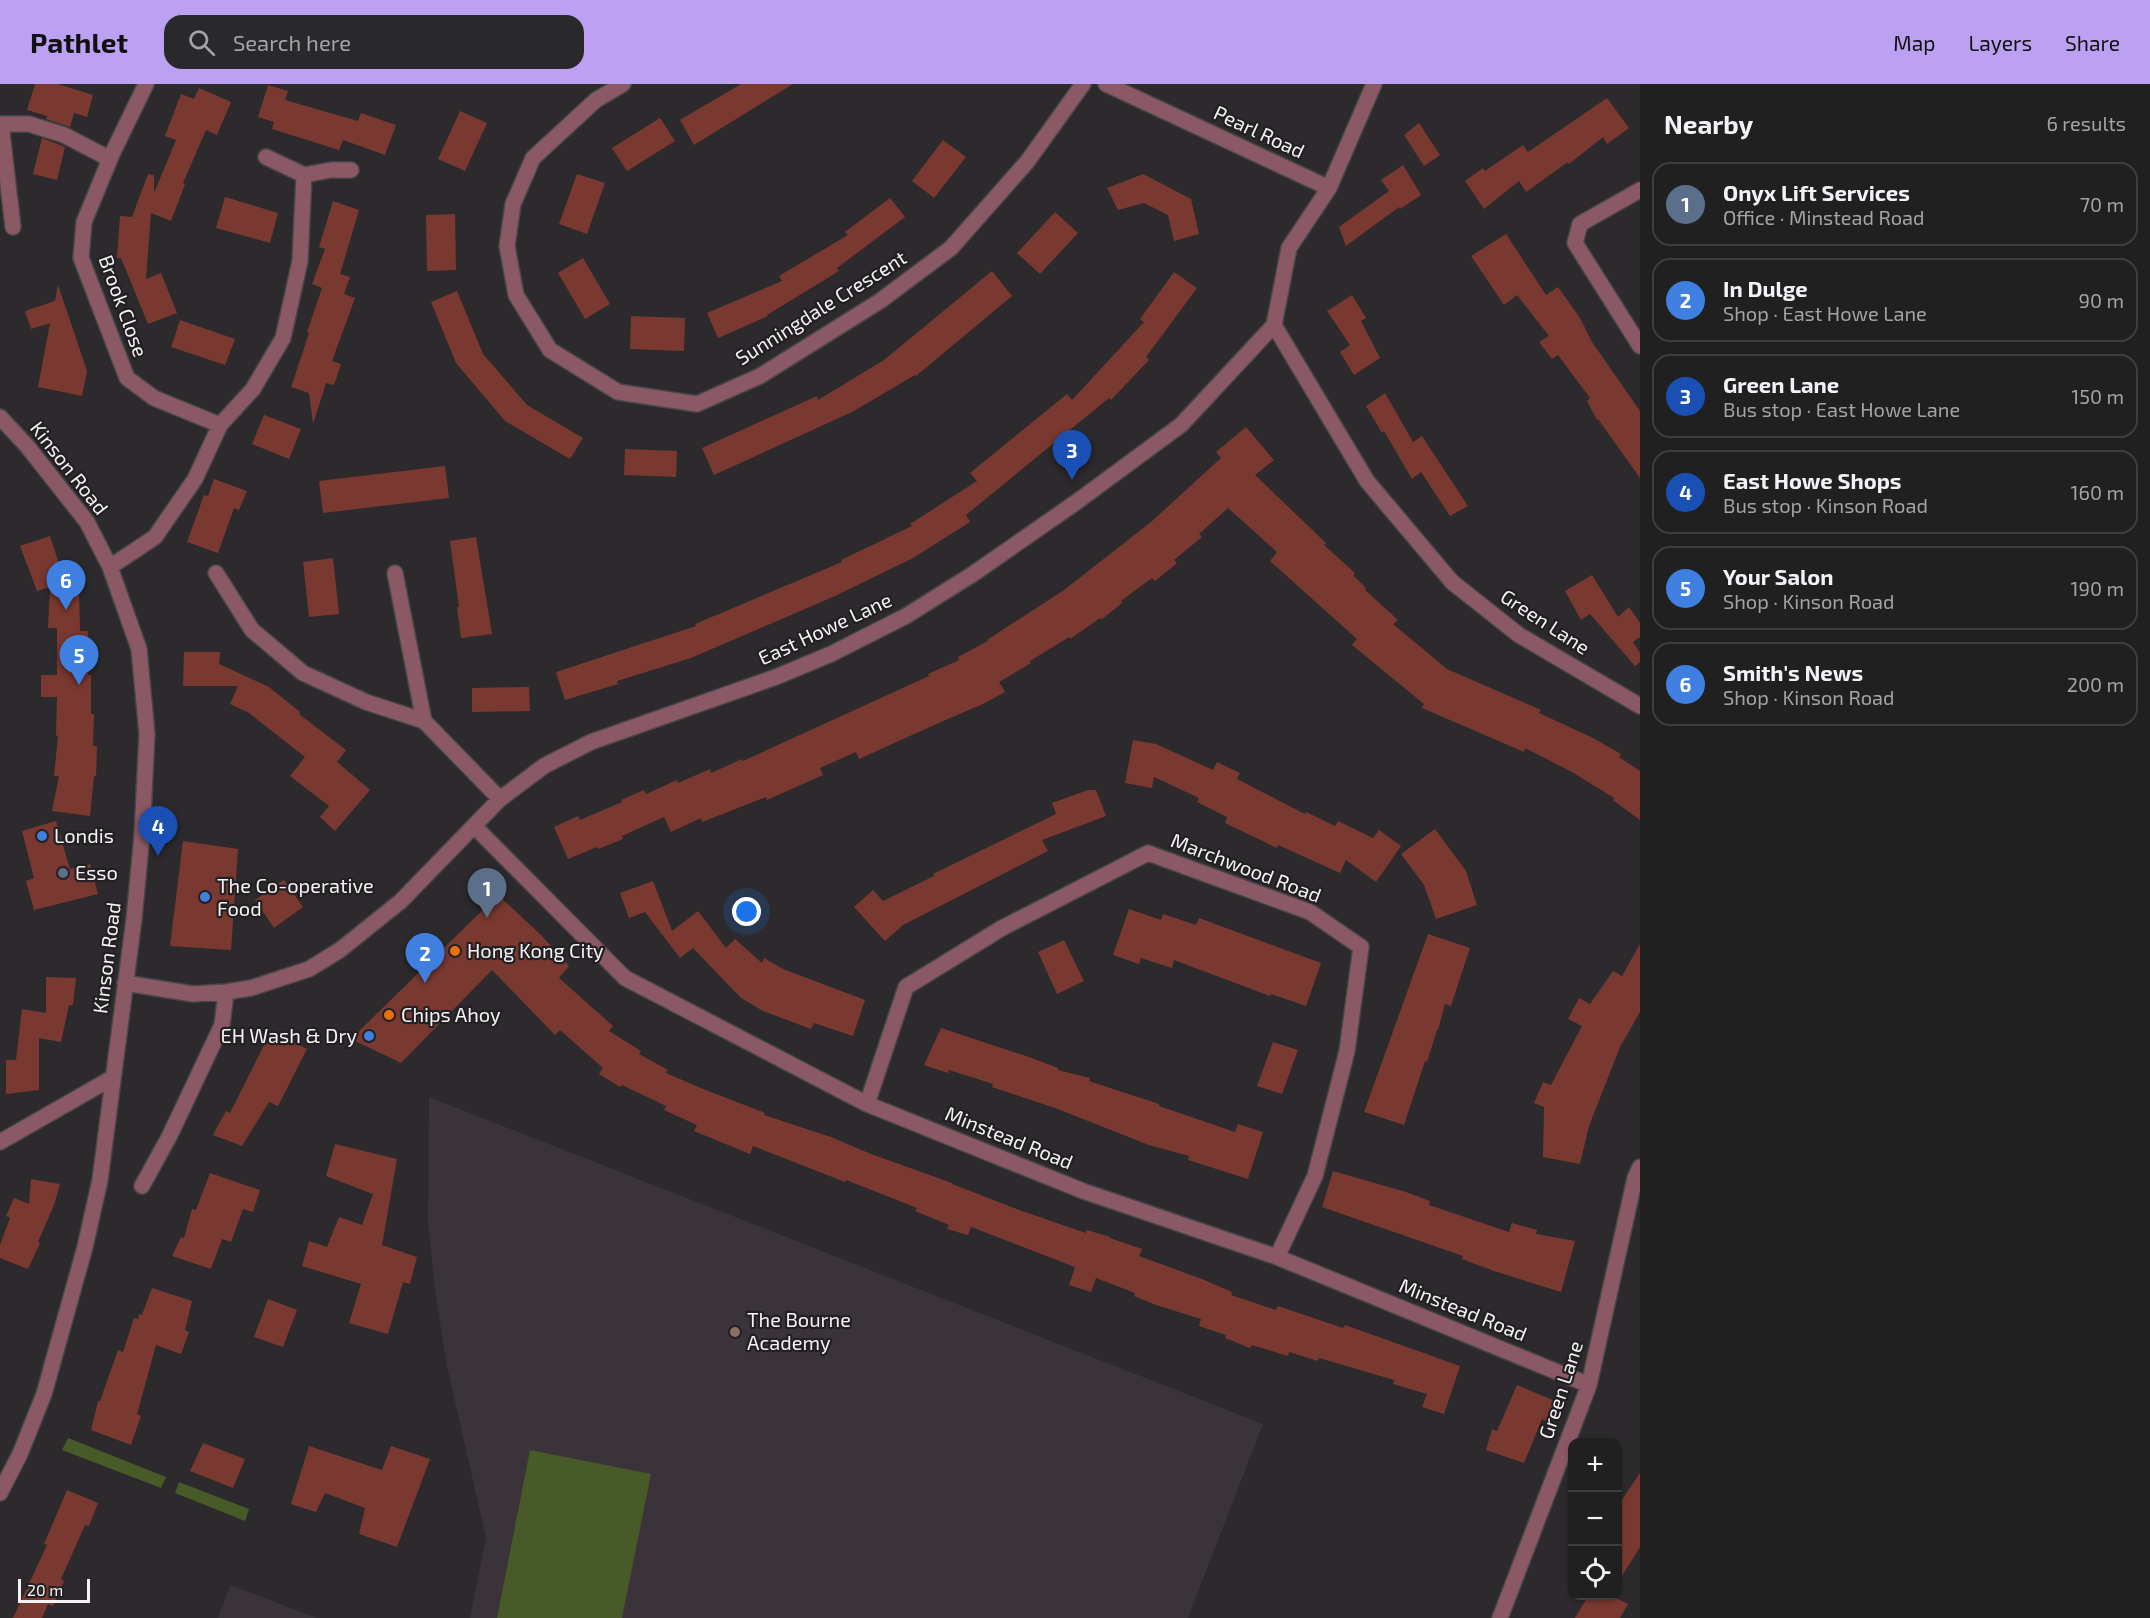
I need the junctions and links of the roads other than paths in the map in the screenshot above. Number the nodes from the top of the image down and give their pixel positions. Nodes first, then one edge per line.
1 (146, 84) edge
2 (623, 84) edge
3 (1083, 84) edge
4 (1106, 84) edge
5 (1374, 84) edge
6 (266, 157) dead end
7 (110, 159) junction
8 (351, 170) dead end
9 (304, 175) junction
10 (1329, 188) junction
11 (1640, 190) edge
12 (14, 227) dead end
13 (1274, 325) junction
14 (1640, 346) edge
15 (0, 417) edge
16 (220, 425) junction
17 (110, 567) junction
18 (216, 573) dead end
19 (395, 573) dead end
20 (1640, 706) edge
21 (424, 721) junction
22 (501, 799) junction
23 (474, 826) junction
24 (125, 983) junction
25 (226, 992) junction
26 (112, 1078) junction
27 (867, 1104) junction
28 (0, 1142) edge
29 (1640, 1167) edge
30 (142, 1186) dead end
31 (1277, 1257) junction
32 (1589, 1384) junction
33 (0, 1493) edge
34 (1500, 1618) edge

1 - 7 street, Brook Close
2 - 3 street, Sunningdale Crescent
4 - 10 street, Pearl Road
5 - 10 street
6 - 9 street
7 - 12 street
7 - 16 street, Brook Close
8 - 9 street
9 - 16 street
10 - 13 street
11 - 14 street
13 - 20 street, Green Lane
13 - 22 street, East Howe Lane
15 - 17 street, Kinson Road
16 - 17 street
17 - 24 street, Kinson Road
18 - 21 street
19 - 21 street
21 - 22 street
22 - 23 street, East Howe Lane
23 - 25 street, East Howe Lane
23 - 27 street, Minstead Road
24 - 25 street, East Howe Lane
24 - 26 street, Kinson Road
25 - 30 street
26 - 28 street
26 - 33 street, Kinson Road
27 - 31 street, Minstead Road
27 - 31 street, Marchwood Road
29 - 32 street, Green Lane
31 - 32 street, Minstead Road
32 - 34 street, Green Lane

